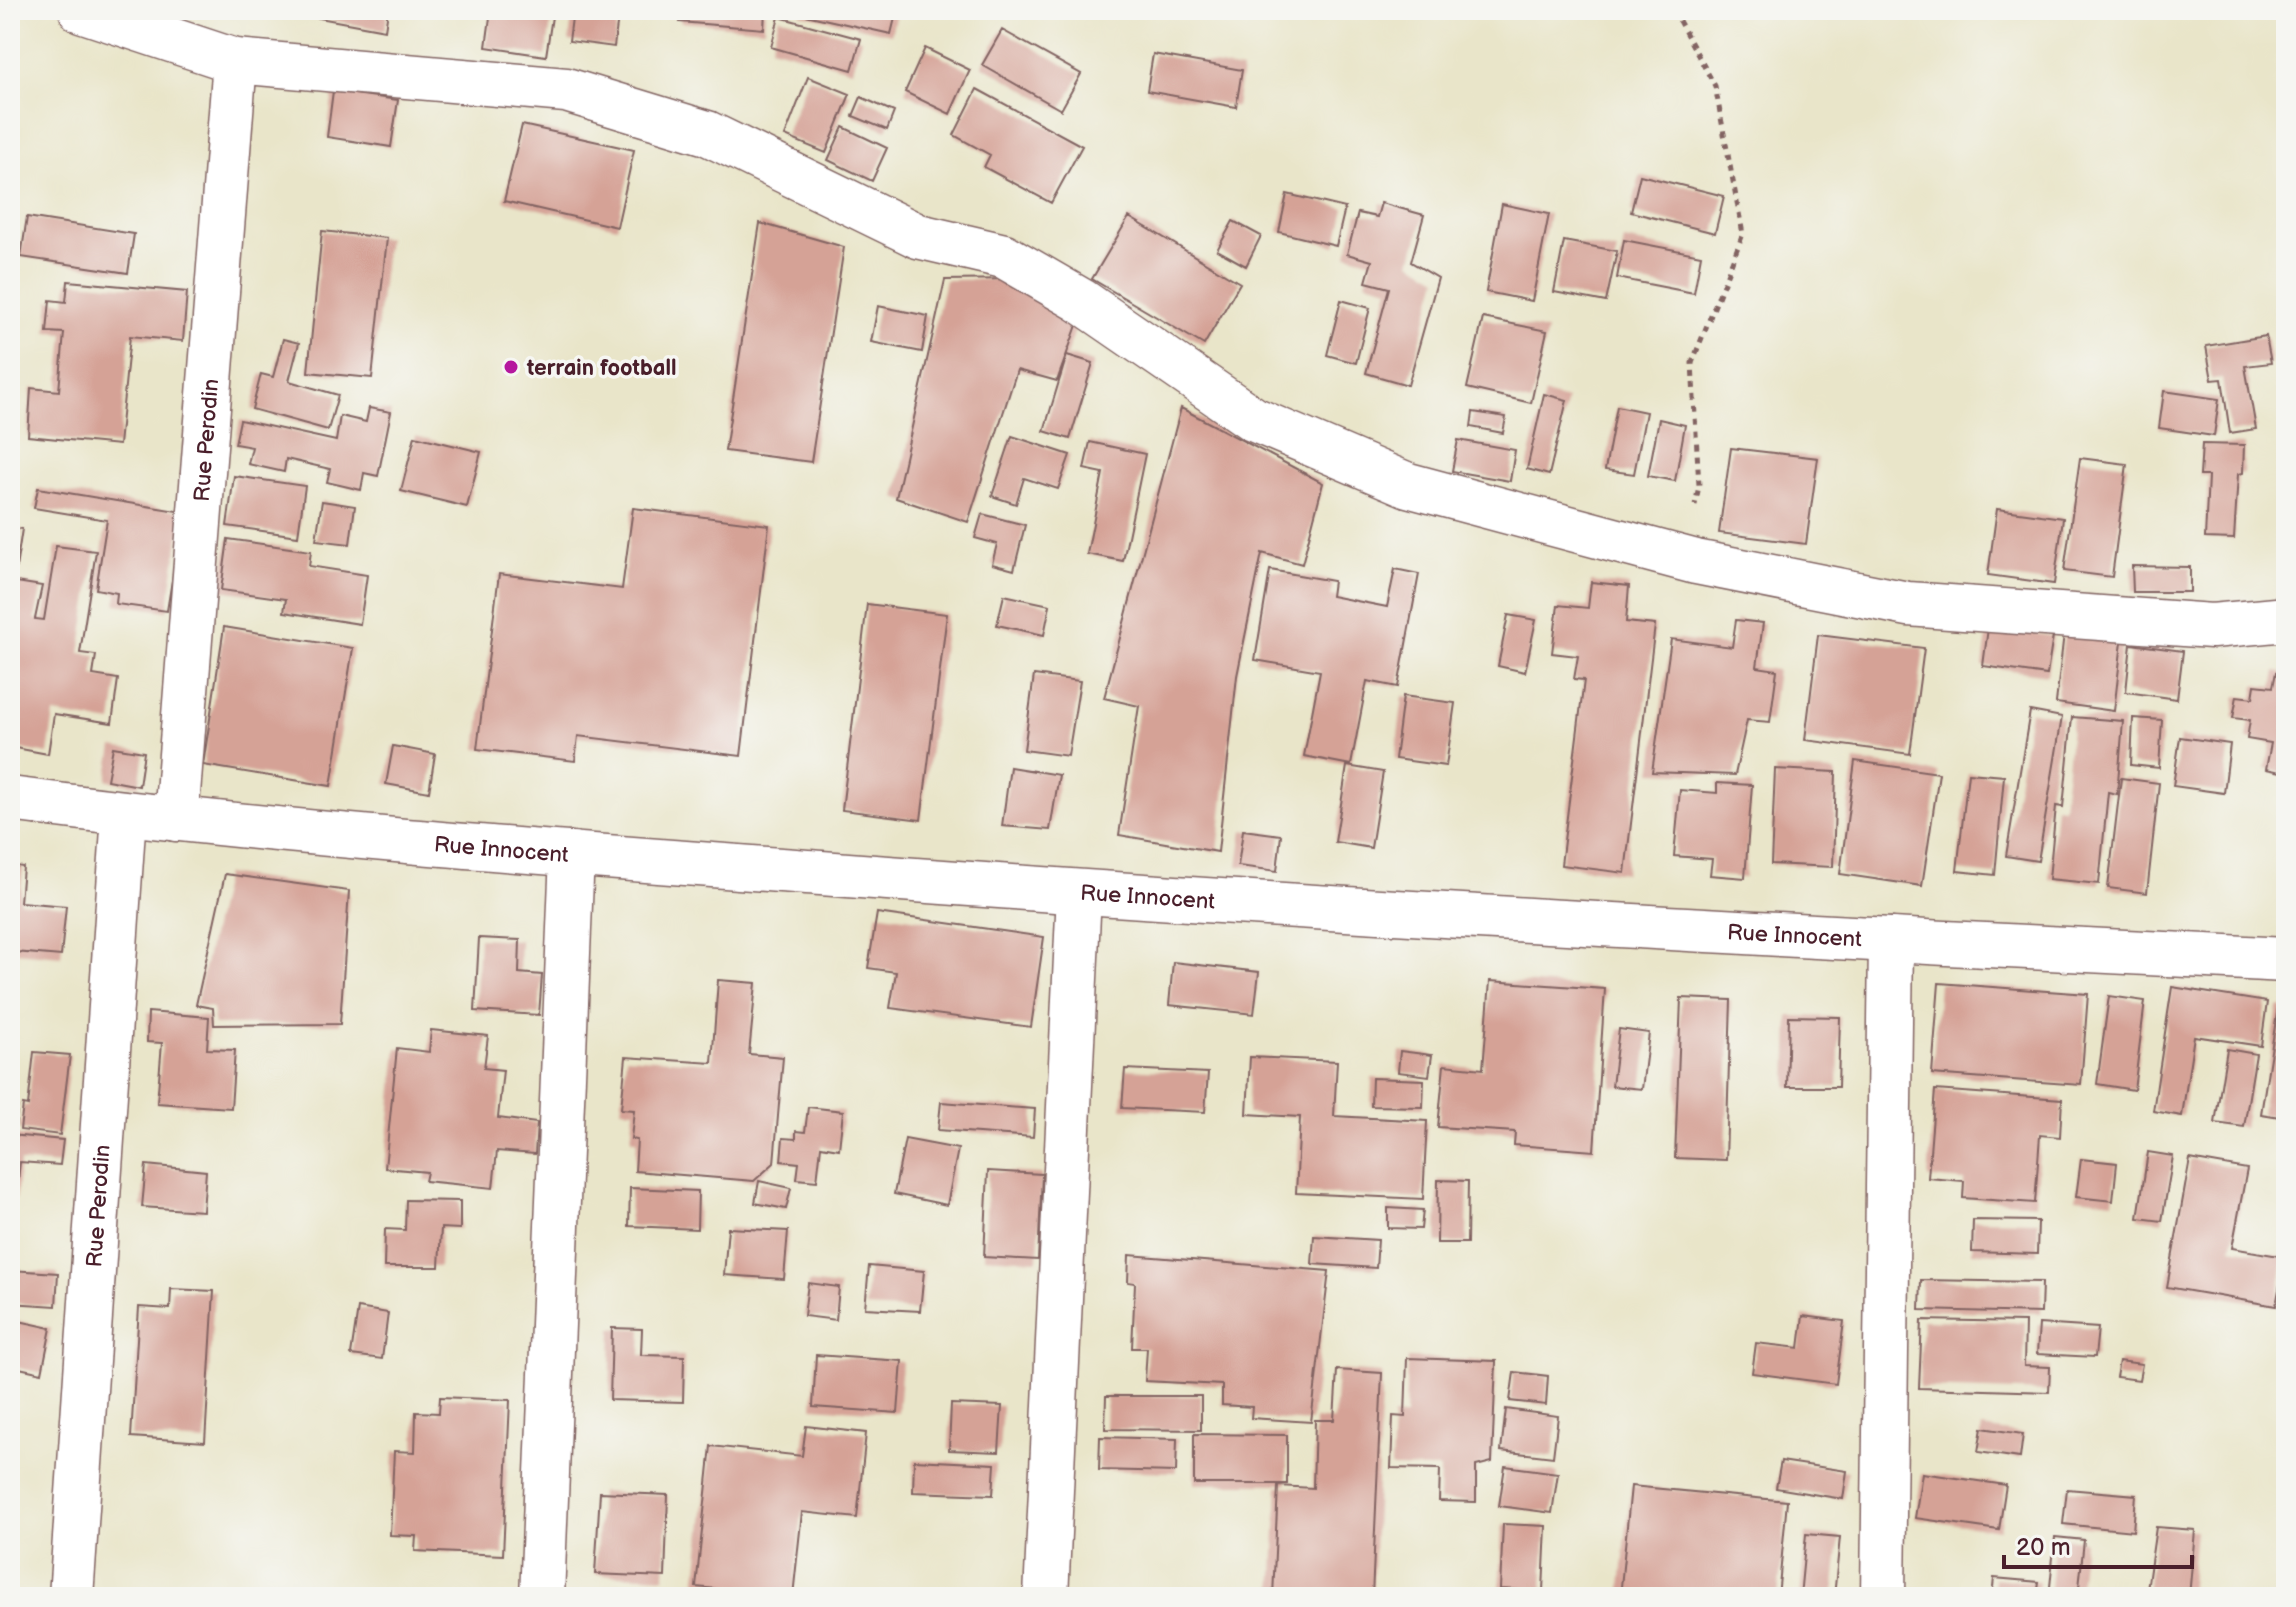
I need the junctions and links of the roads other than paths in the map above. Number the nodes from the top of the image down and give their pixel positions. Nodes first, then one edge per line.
1 (81, 10) edge
2 (235, 61) junction
3 (2286, 619) edge
4 (10, 799) edge
5 (124, 814) junction
6 (176, 819) junction
7 (572, 854) junction
8 (1079, 893) junction
9 (1891, 940) junction
10 (2286, 960) edge
11 (71, 1597) edge
12 (542, 1597) edge
13 (1046, 1597) edge
14 (1883, 1597) edge

1 - 2 street
2 - 3 street
2 - 6 street, Rue Perodin
4 - 5 street, Rue Innocent
5 - 6 street, Rue Innocent
5 - 11 street, Rue Perodin
6 - 7 street, Rue Innocent
7 - 8 street, Rue Innocent
7 - 12 street
8 - 9 street, Rue Innocent
8 - 13 street
9 - 10 street, Rue Innocent
9 - 14 street

